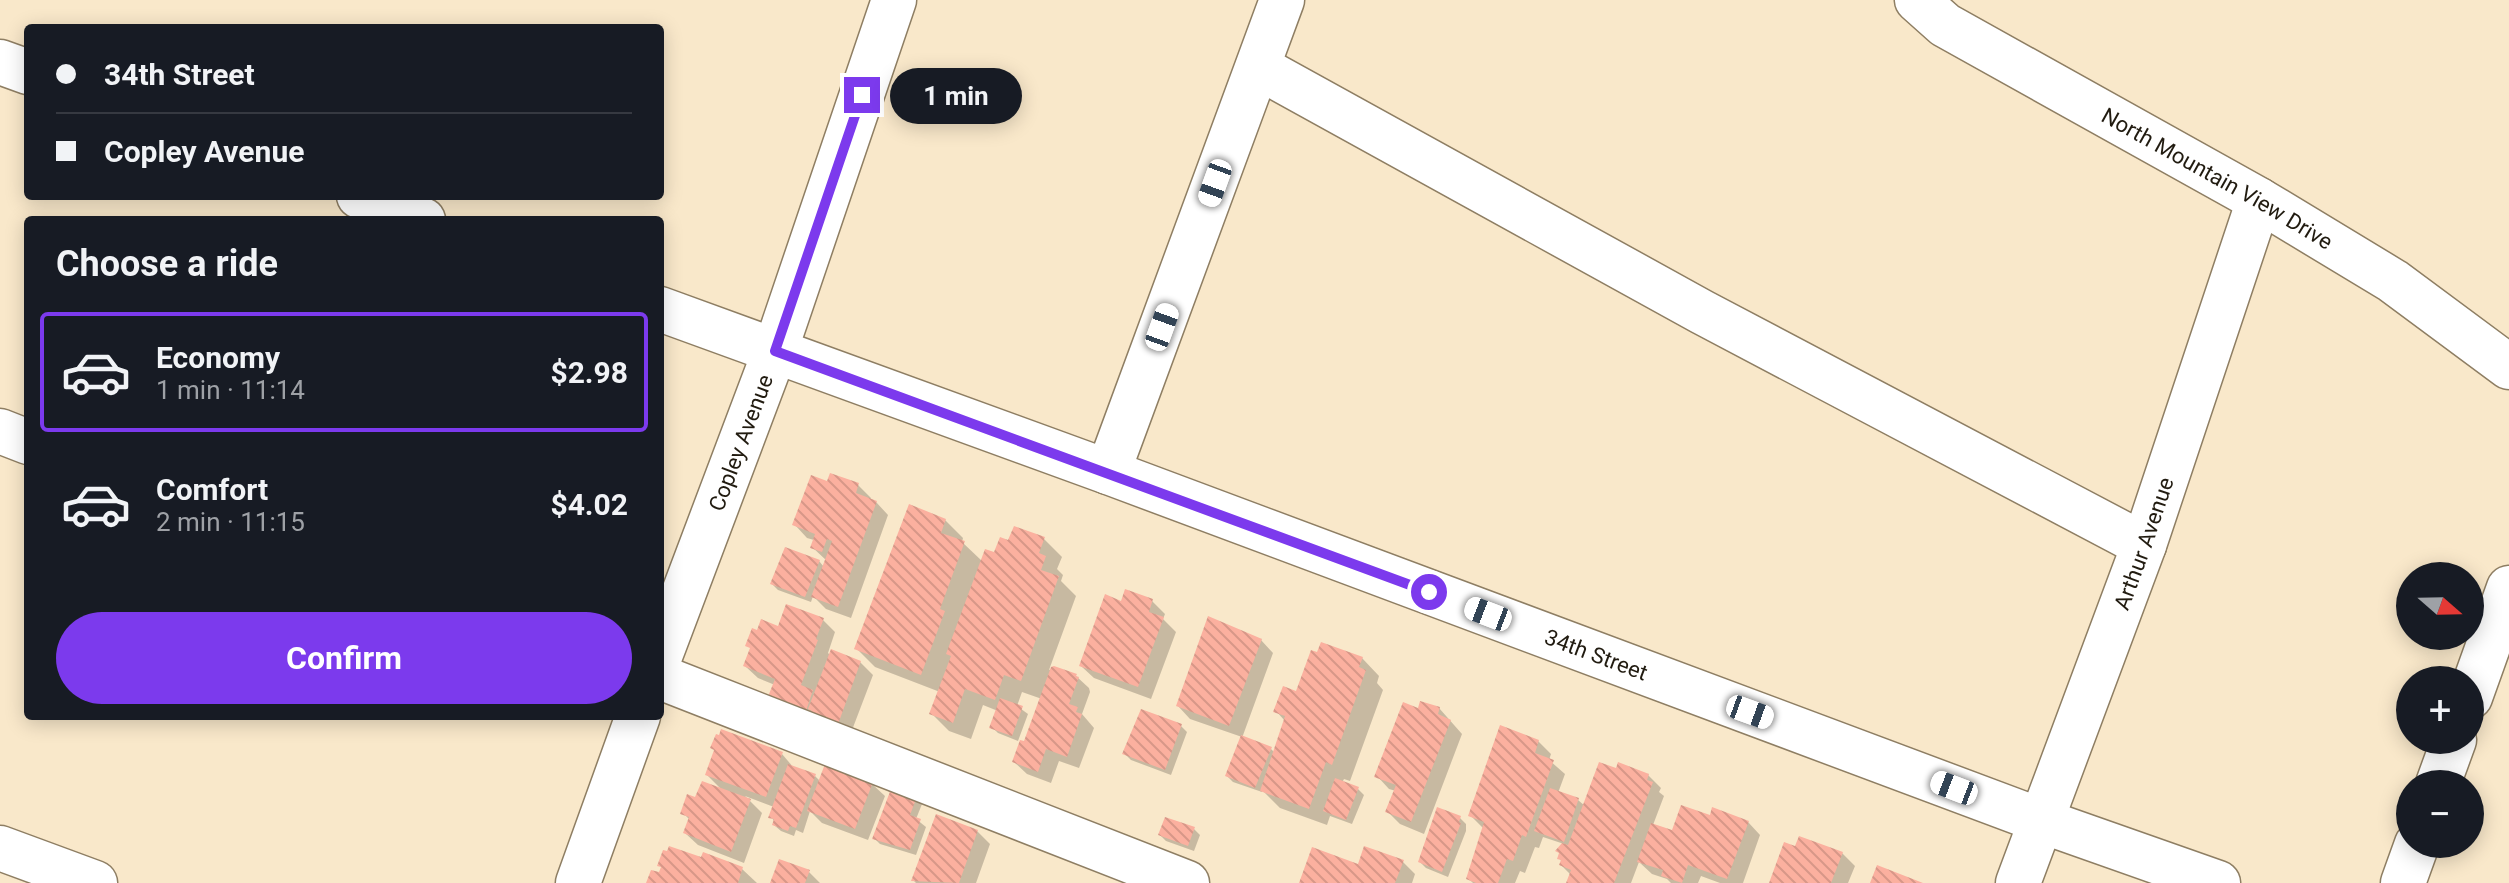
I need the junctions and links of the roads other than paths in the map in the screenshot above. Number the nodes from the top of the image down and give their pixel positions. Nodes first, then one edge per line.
1 (1282, 0) edge
2 (1917, 0) edge
3 (883, 3) edge
4 (0, 62) edge
5 (1258, 67) junction
6 (24, 71) edge
7 (370, 200) edge
8 (2259, 200) junction
9 (412, 216) edge
10 (664, 310) edge
11 (775, 351) junction
12 (2509, 367) edge
13 (0, 431) edge
14 (24, 440) edge
15 (1108, 472) junction
16 (2144, 545) junction
17 (2509, 588) edge
18 (664, 645) edge
19 (2481, 666) edge
20 (664, 679) edge
21 (637, 720) edge
22 (2042, 821) junction
23 (0, 848) edge
24 (2412, 858) edge
25 (95, 883) edge
26 (578, 883) edge
27 (1187, 883) edge
28 (2018, 883) edge
29 (2218, 883) edge
30 (2403, 883) edge

1 - 5 street
2 - 8 street, North Mountain View Drive
3 - 11 street, Copley Avenue
4 - 6 street
5 - 15 street
5 - 16 street
7 - 9 street
8 - 12 street, North Mountain View Drive
8 - 16 street, Arthur Avenue
10 - 11 street, 34th Street
11 - 15 street, 34th Street
11 - 18 street, Copley Avenue
13 - 14 street
15 - 22 street, 34th Street
16 - 22 street, Arthur Avenue
17 - 19 street
20 - 27 street
21 - 26 street
22 - 28 street, Arthur Avenue
22 - 29 street, 34th Street
23 - 25 street
24 - 30 street

